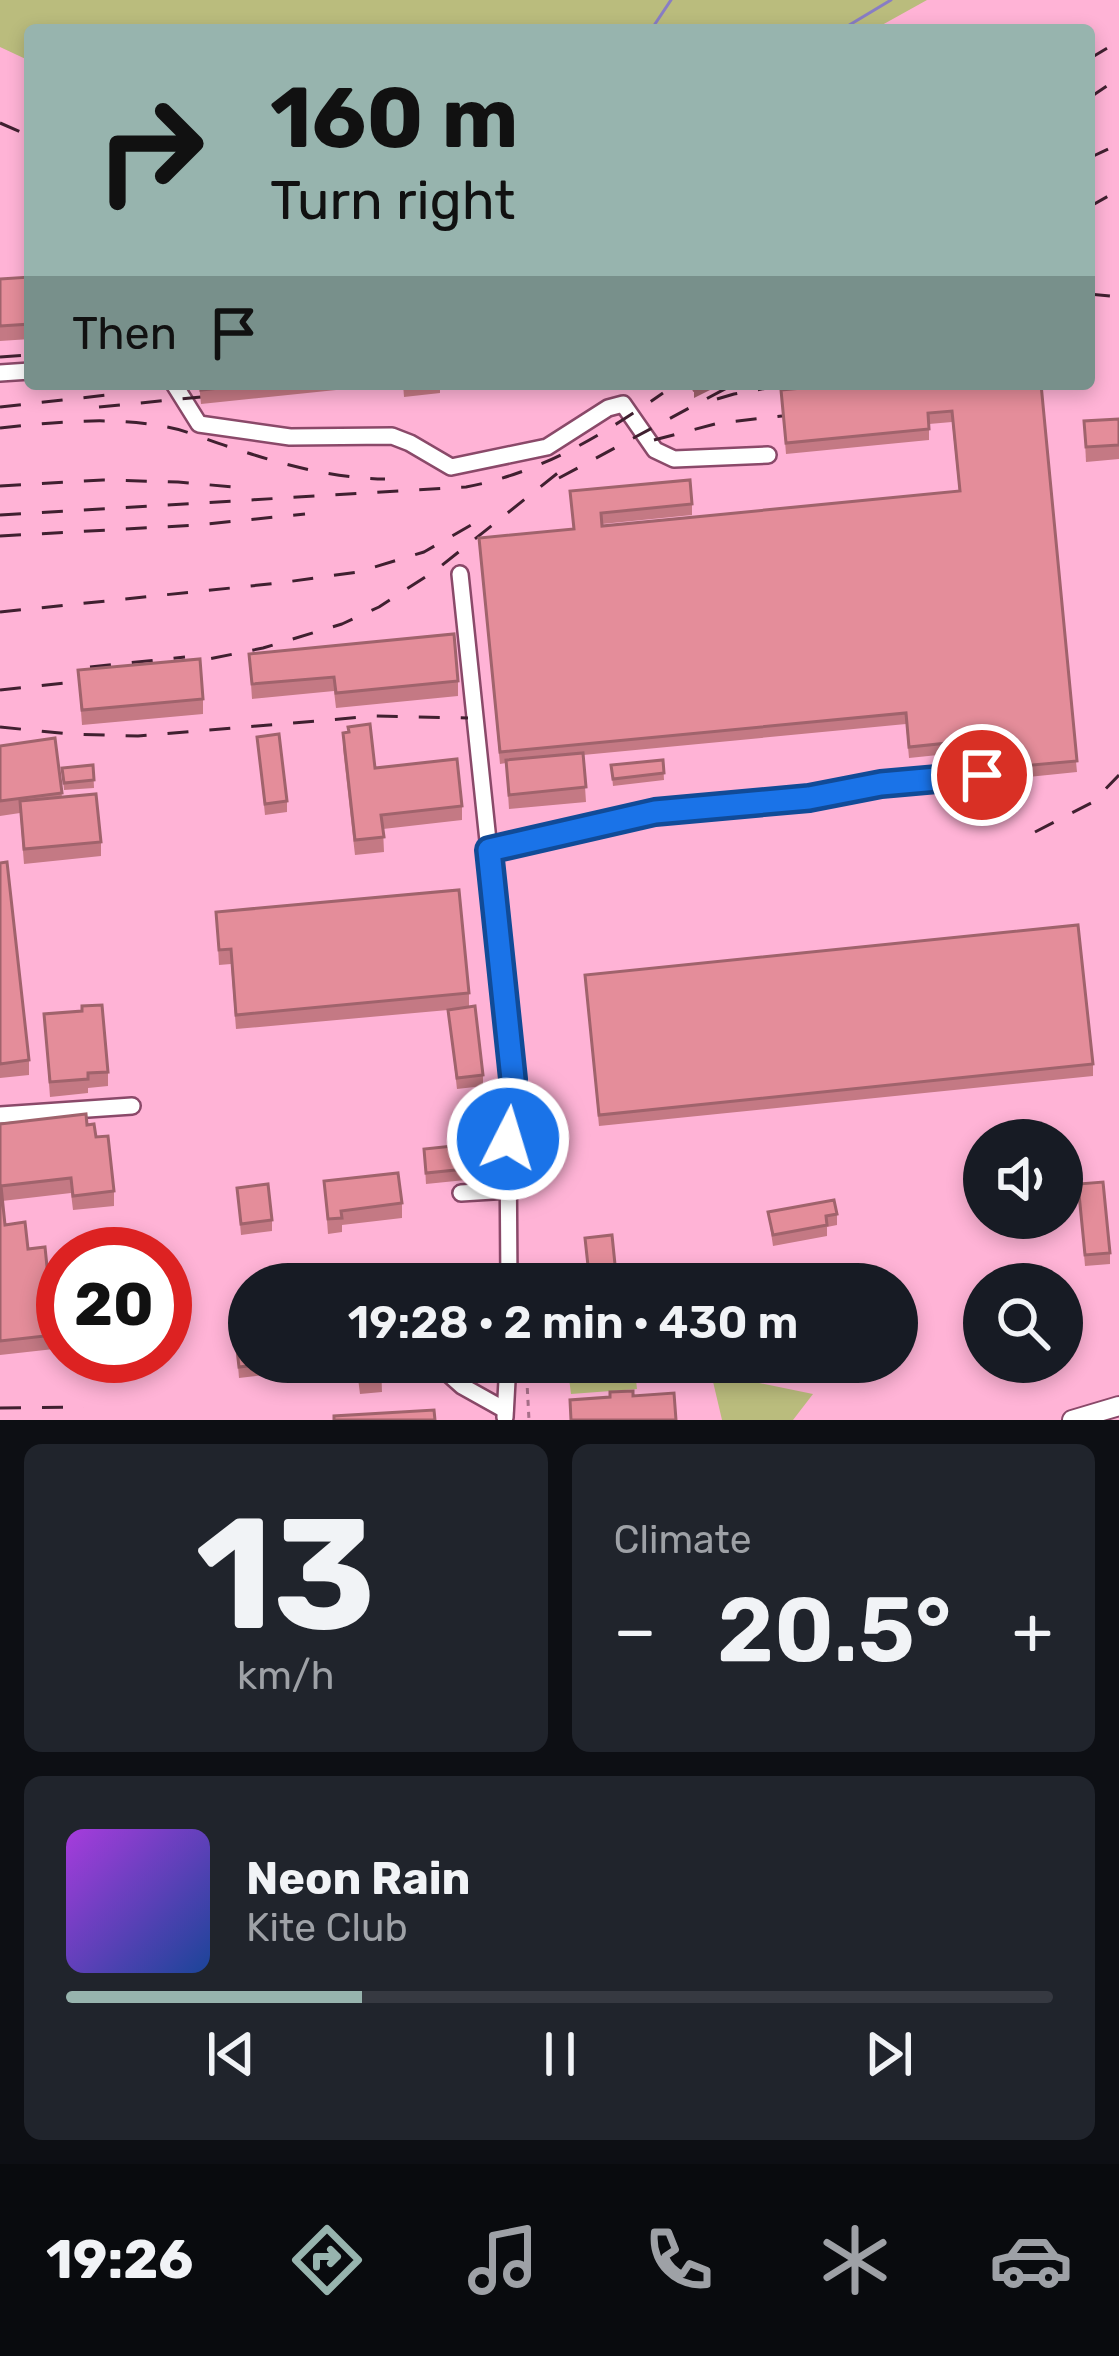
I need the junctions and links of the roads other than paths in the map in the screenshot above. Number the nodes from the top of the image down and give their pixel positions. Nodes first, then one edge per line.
1 (178, 390) edge
2 (768, 454) dead end
3 (460, 574) dead end
4 (982, 775) dead end
5 (489, 850) junction
6 (132, 1106) dead end
7 (0, 1114) edge
8 (509, 1190) junction
9 (461, 1193) dead end
10 (509, 1263) edge
11 (460, 1383) edge
12 (507, 1383) edge
13 (1119, 1406) edge
14 (505, 1415) edge
15 (1072, 1420) edge

1 - 2 street
3 - 5 street
4 - 5 street
5 - 8 street
6 - 7 street
8 - 9 street
8 - 10 street
11 - 14 street
12 - 14 street
13 - 15 main road

